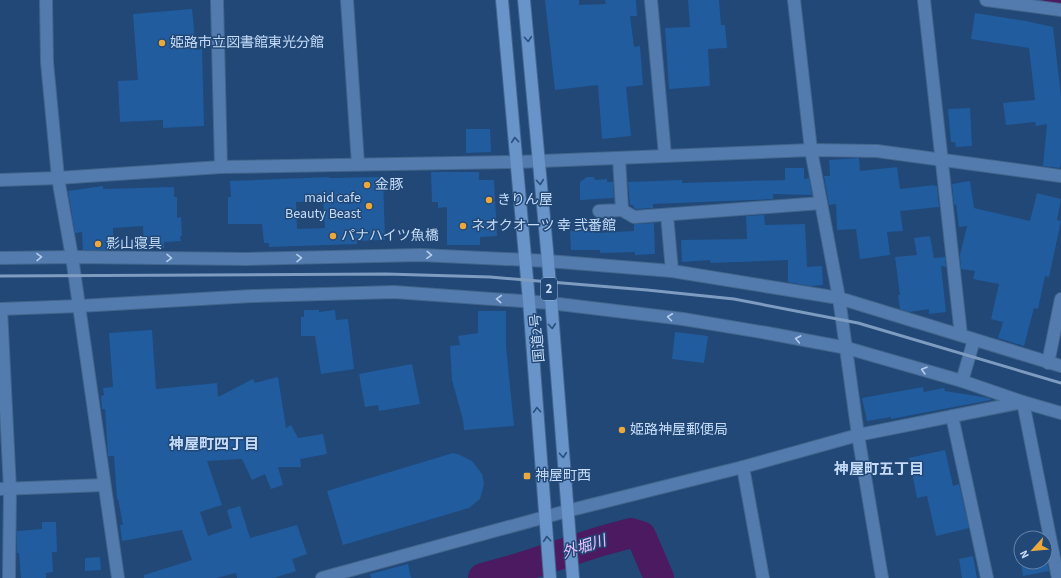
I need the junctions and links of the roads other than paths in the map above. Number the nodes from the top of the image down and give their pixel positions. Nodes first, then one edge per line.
1 (46, 0) edge
2 (217, 0) edge
3 (347, 0) edge
4 (502, 0) edge
5 (524, 0) edge
6 (651, 0) edge
7 (794, 0) edge
8 (924, 0) edge
9 (986, 0) edge
10 (1060, 0) edge
11 (1061, 4) edge
12 (1061, 10) edge
13 (811, 150) junction
14 (665, 155) junction
15 (619, 158) junction
16 (942, 159) junction
17 (538, 161) junction
18 (516, 162) junction
19 (358, 164) junction
20 (221, 167) junction
21 (1061, 176) edge
22 (58, 178) junction
23 (0, 180) edge
24 (820, 203) junction
25 (622, 210) junction
26 (599, 211) dead end
27 (667, 215) junction
28 (72, 257) junction
29 (0, 258) edge
30 (525, 260) junction
31 (548, 261) junction
32 (672, 271) junction
33 (839, 298) junction
34 (1061, 299) edge
35 (529, 301) junction
36 (550, 303) junction
37 (80, 306) junction
38 (1, 309) edge
39 (961, 335) junction
40 (974, 340) junction
41 (847, 348) junction
42 (1048, 363) junction
43 (1061, 366) edge
44 (962, 381) junction
45 (1023, 402) junction
46 (1061, 413) edge
47 (952, 416) junction
48 (858, 435) junction
49 (743, 467) junction
50 (104, 485) junction
51 (5, 489) edge
52 (567, 511) junction
53 (545, 518) junction
54 (1057, 577) edge
55 (9, 578) edge
56 (118, 578) edge
57 (322, 578) edge
58 (550, 578) edge
59 (573, 578) edge
60 (763, 578) edge
61 (882, 578) edge
62 (987, 578) edge

1 - 22 street
2 - 20 street
3 - 19 street
18 -> 4 highway, 国道2号 / 2
5 -> 17 highway, 国道2号 / 2
6 - 14 street
7 - 13 street
8 - 16 street
9 - 12 street
10 - 11 street
13 - 14 street
13 - 16 street
13 - 24 street
14 - 15 street
15 - 17 street
15 - 25 street
16 - 21 street
16 - 39 street
17 - 18 street
17 -> 31 highway, 国道2号 / 2
18 - 19 street
18 - 30 highway, 国道2号 / 2
19 - 20 street
20 - 22 street
22 - 23 street
22 - 28 street
24 - 27 street
24 - 33 street
25 - 26 street
25 - 27 street
27 - 32 street
29 -> 28 street
28 -> 30 street
28 - 37 street
30 - 31 street
30 - 35 highway, 国道2号 / 2
31 - 32 street
31 - 36 highway, 国道2号 / 2
32 - 33 street
33 - 39 street
33 - 41 street
34 - 42 street
35 - 36 street
35 -> 37 street
53 -> 35 highway, 国道2号 / 2
41 -> 36 street
36 -> 52 highway, 国道2号 / 2
37 - 38 street
37 - 50 street
38 - 51 street
39 - 40 street
40 - 42 street
40 - 44 street
44 -> 41 street
41 - 48 street
42 - 43 street
44 - 45 street
45 - 46 street
45 - 47 street
45 - 54 street
47 - 48 street
47 - 62 street
48 - 49 street
48 - 61 street
49 - 52 street
49 - 60 street
50 - 51 street
50 - 56 street
51 - 55 street
52 - 53 street
52 - 59 highway, 国道2号 / 2
53 - 57 street
58 -> 53 highway, 国道2号 / 2

